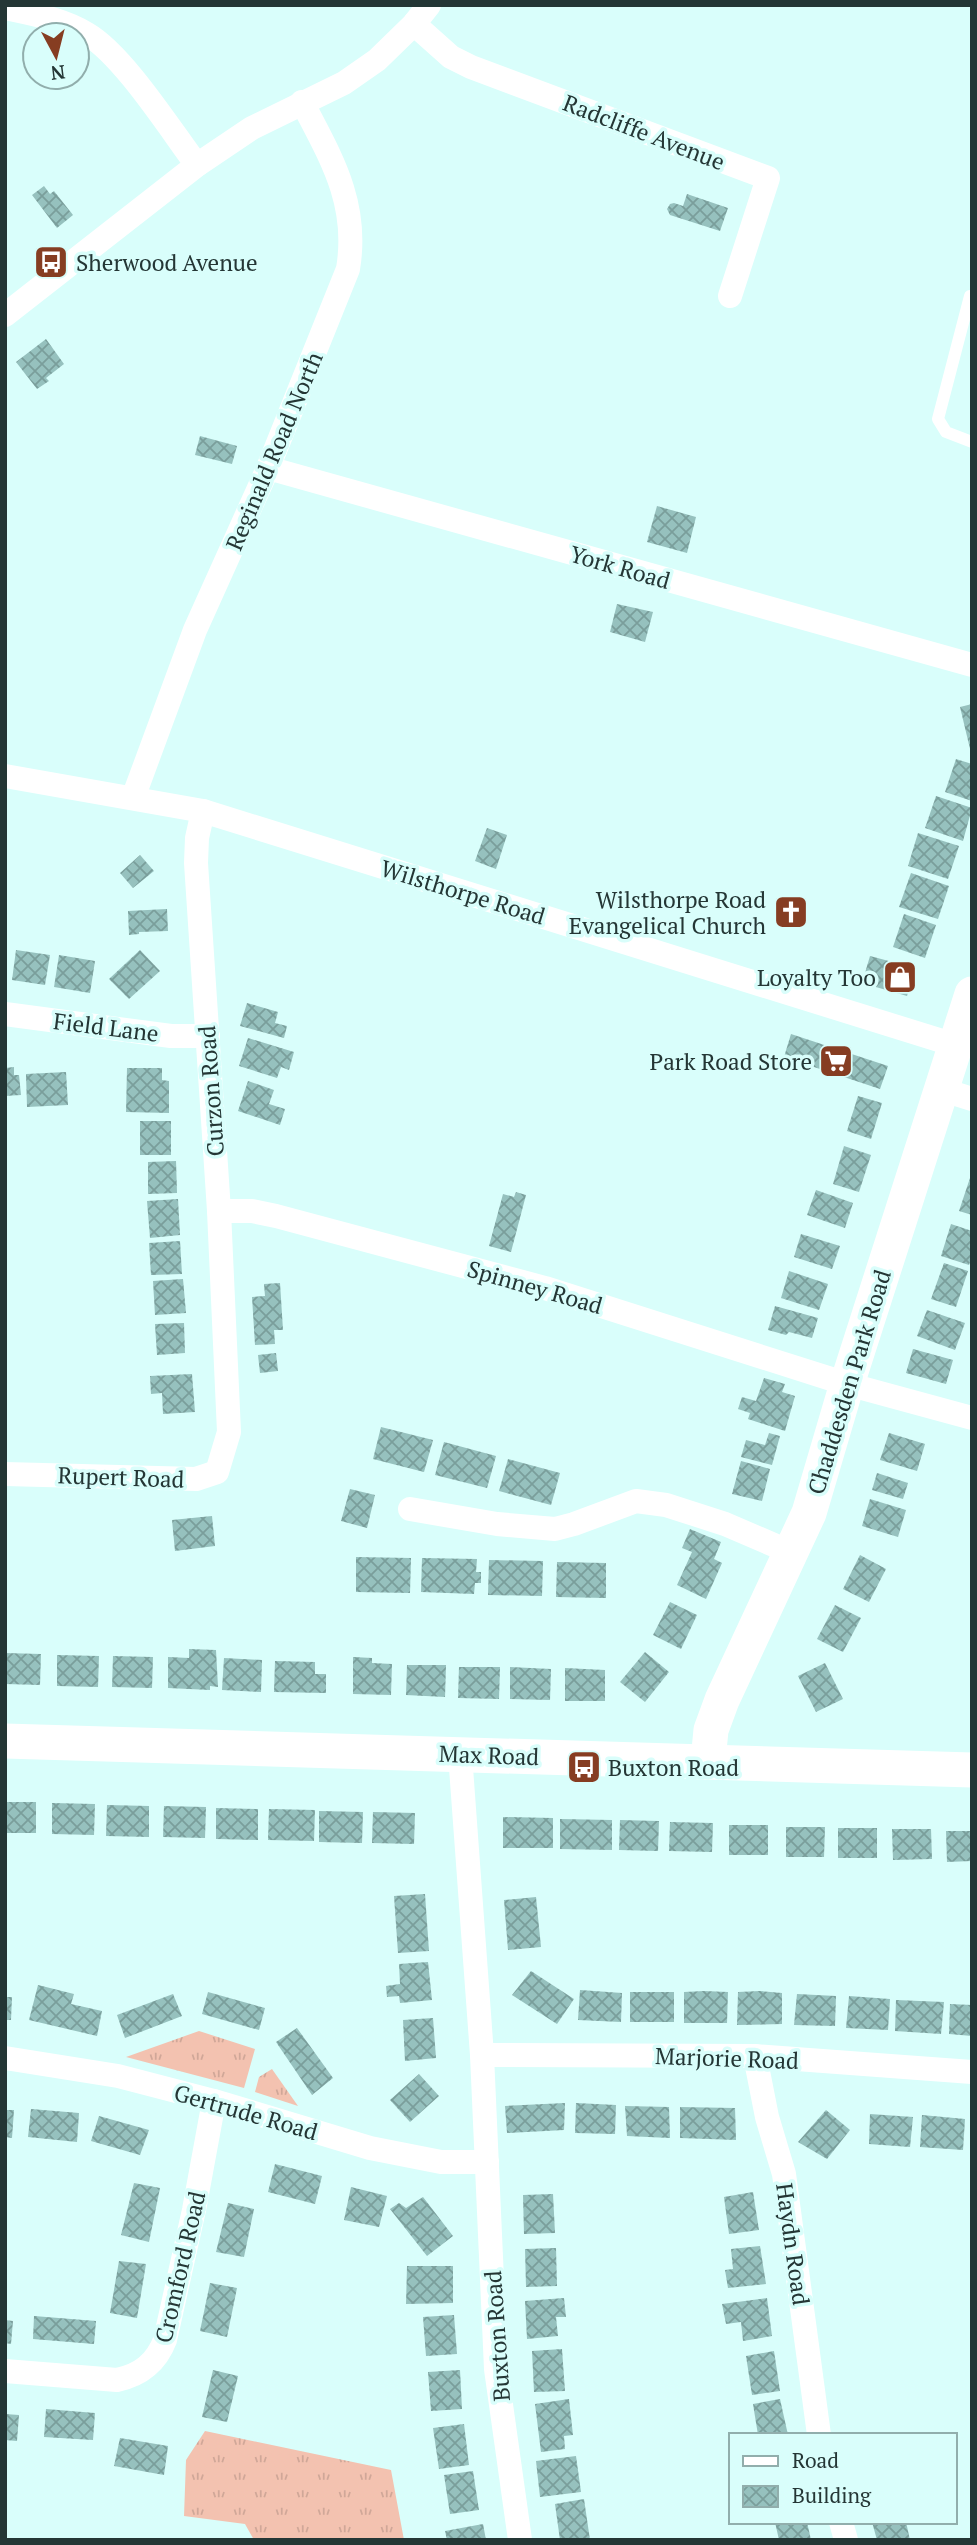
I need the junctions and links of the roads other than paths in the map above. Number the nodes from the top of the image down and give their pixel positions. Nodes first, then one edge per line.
1 (5, 8) edge
2 (422, 15) edge
3 (302, 102) junction
4 (197, 165) junction
5 (730, 296) dead end
6 (970, 296) edge
7 (5, 315) edge
8 (972, 442) edge
9 (268, 468) junction
10 (972, 665) edge
11 (5, 776) edge
12 (133, 797) junction
13 (203, 811) junction
14 (972, 994) edge
15 (5, 1014) edge
16 (208, 1036) junction
17 (955, 1045) junction
18 (956, 1094) edge
19 (219, 1211) junction
20 (226, 1371) joint
21 (847, 1384) junction
22 (972, 1418) edge
23 (5, 1474) edge
24 (410, 1509) dead end
25 (790, 1552) junction
26 (5, 1741) edge
27 (460, 1754) junction
28 (708, 1761) junction
29 (972, 1770) edge
30 (481, 2055) junction
31 (755, 2056) junction
32 (5, 2059) edge
33 (972, 2072) edge
34 (214, 2101) junction
35 (487, 2162) junction
36 (5, 2371) edge
37 (819, 2433) edge
38 (520, 2540) edge

1 - 4 street
2 - 3 street
2 - 5 street, Radcliffe Avenue
3 - 4 street
3 - 9 street, Reginald Road North
4 - 7 street
6 - 8 lane
9 - 10 street, York Road
9 - 12 street, Reginald Road North
11 - 12 street, Wilsthorpe Road
12 - 13 street, Wilsthorpe Road
13 - 16 street, Curzon Road
13 - 17 street, Wilsthorpe Road
14 - 17 street, Chaddesden Park Road
15 - 16 street, Field Lane
16 - 19 street, Curzon Road
17 - 18 street, Chaddesden Park Road
18 - 21 street, Chaddesden Park Road
19 - 20 street, Curzon Road
19 - 21 street, Spinney Road
20 - 23 street, Rupert Road
21 - 22 street, Spinney Road
21 - 25 street, Chaddesden Park Road
24 - 25 street
25 - 28 street, Chaddesden Park Road
26 - 27 street, Max Road
27 - 28 street, Max Road
27 - 30 street, Buxton Road
28 - 29 street, Max Road
30 - 31 street, Marjorie Road
30 - 35 street, Buxton Road
31 - 33 street, Marjorie Road
31 - 37 street, Haydn Road
32 - 34 street, Gertrude Road
34 - 35 street, Gertrude Road
34 - 36 street, Cromford Road
35 - 38 street, Buxton Road

